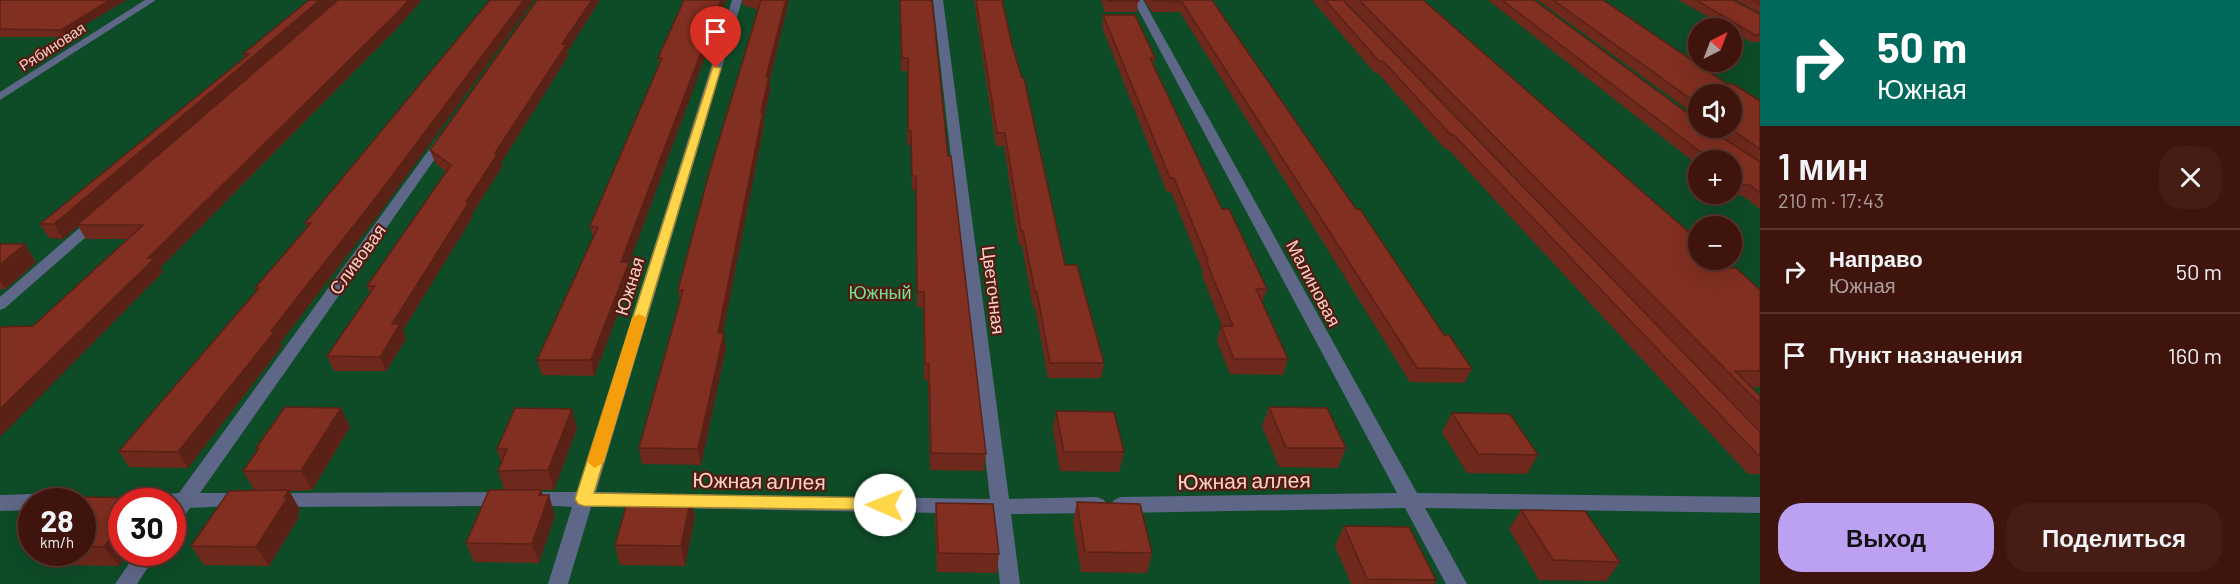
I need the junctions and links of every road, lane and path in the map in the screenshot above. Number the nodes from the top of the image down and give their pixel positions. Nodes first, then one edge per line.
1 (151, 0) edge
2 (737, 0) edge
3 (938, 0) edge
4 (1138, 0) edge
5 (0, 97) edge
6 (453, 125) edge
7 (106, 211) edge
8 (0, 305) edge
9 (186, 498) edge
10 (584, 499) junction
11 (1408, 500) junction
12 (186, 501) edge
13 (18, 502) edge
14 (0, 503) edge
15 (1760, 505) edge
16 (1001, 507) junction
17 (138, 566) edge
18 (125, 584) edge
19 (558, 584) edge
20 (1010, 584) edge
21 (1456, 584) edge

1 - 5 street, Рябиновая
2 - 10 street, Южная
3 - 16 street, Цветочная
4 - 11 street, Малиновая
6 - 9 street, Сливовая
7 - 8 street
10 - 12 street, Южная аллея
10 - 16 street, Южная аллея
10 - 19 street, Южная
11 - 15 street, Южная аллея
11 - 16 street, Южная аллея
11 - 21 street, Малиновая
13 - 14 street
16 - 20 street, Цветочная
17 - 18 street

